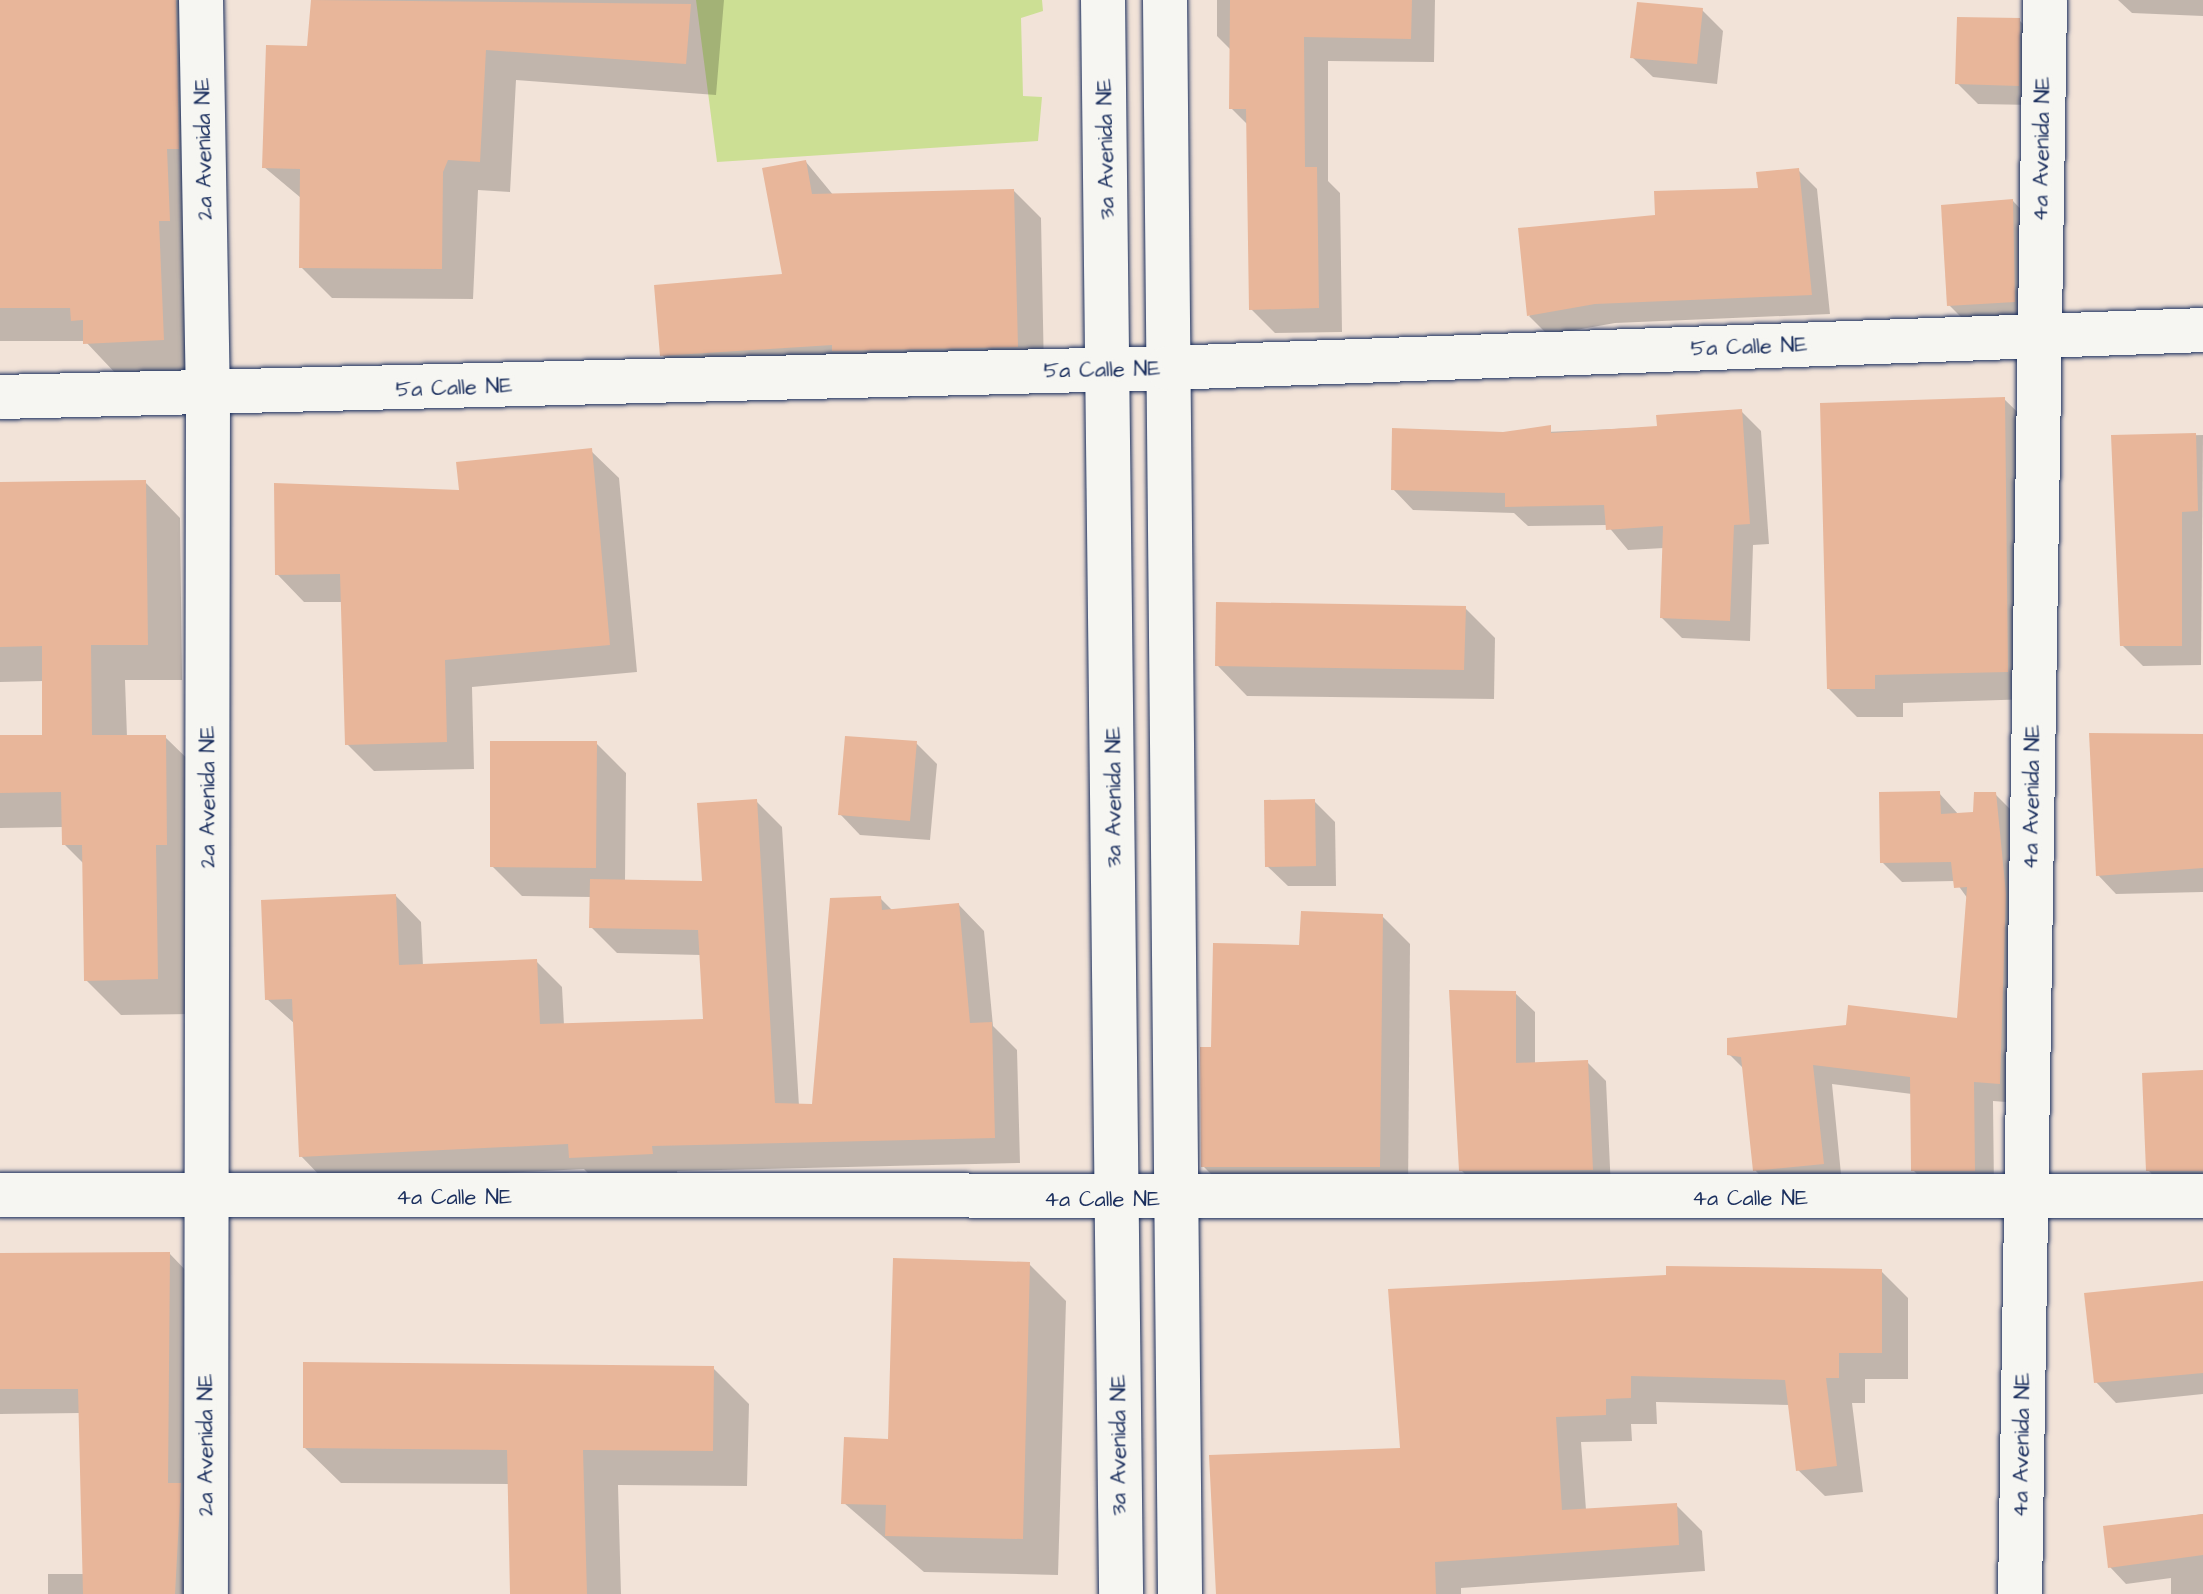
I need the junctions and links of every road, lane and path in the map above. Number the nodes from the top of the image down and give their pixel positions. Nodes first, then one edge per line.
1 (201, 0) edge
2 (1103, 0) edge
3 (1165, 0) edge
4 (2045, 0) edge
5 (2203, 330) edge
6 (2039, 336) junction
7 (1168, 368) junction
8 (1111, 369) junction
9 (208, 395) junction
10 (0, 397) edge
11 (0, 1195) edge
12 (2203, 1196) edge
13 (207, 1198) junction
14 (2026, 1199) junction
15 (1118, 1200) junction
16 (1176, 1200) junction
17 (206, 1594) edge
18 (1121, 1594) edge
19 (1180, 1594) edge
20 (2020, 1594) edge

1 - 9 street, 2a Avenida NE
2 - 8 street, 3a Avenida NE
3 - 7 street
4 - 6 street, 4a Avenida NE
5 - 6 street, 5a Calle NE
6 - 7 street, 5a Calle NE
6 - 14 street, 4a Avenida NE
7 - 8 street, 5a Calle NE
7 - 16 street
8 - 9 street, 5a Calle NE
8 - 15 street, 3a Avenida NE
9 - 10 street, 5a Calle NE
9 - 13 street, 2a Avenida NE
11 - 13 street, 4a Calle NE
12 - 14 street, 4a Calle NE
13 - 15 street, 4a Calle NE
13 - 17 street, 2a Avenida NE
14 - 16 street, 4a Calle NE
14 - 20 street, 4a Avenida NE
15 - 16 street, 4a Calle NE
15 - 18 street, 3a Avenida NE
16 - 19 street

